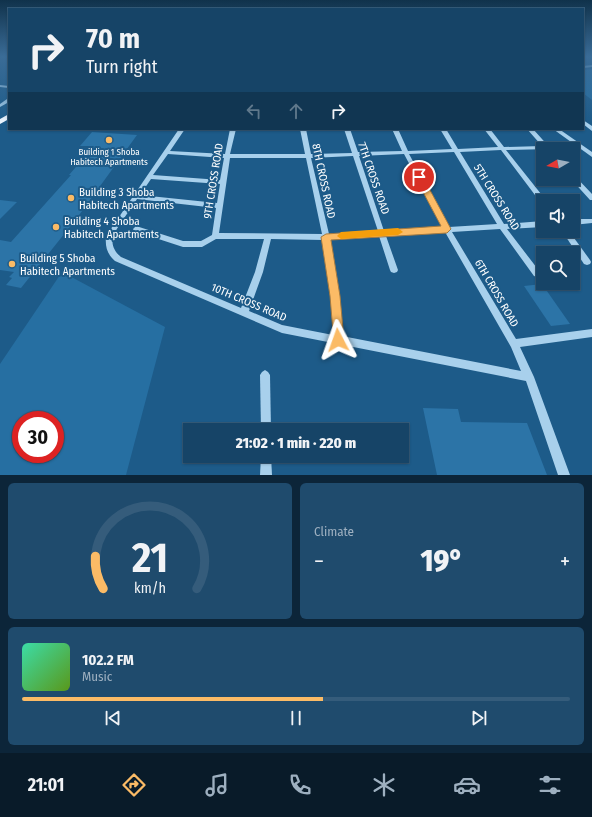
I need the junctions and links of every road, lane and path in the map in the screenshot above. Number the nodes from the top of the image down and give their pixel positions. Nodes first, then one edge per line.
1 (584, 122) edge
2 (592, 128) edge
3 (181, 130) edge
4 (233, 130) edge
5 (303, 130) edge
6 (347, 130) edge
7 (395, 130) edge
8 (445, 130) edge
9 (488, 130) edge
10 (531, 130) edge
11 (557, 130) edge
12 (542, 142) edge
13 (502, 148) junction
14 (536, 148) edge
15 (456, 150) junction
16 (405, 151) junction
17 (166, 152) junction
18 (355, 154) junction
19 (592, 155) edge
20 (227, 156) junction
21 (307, 156) junction
22 (149, 177) junction
23 (223, 182) junction
24 (580, 185) edge
25 (538, 194) edge
26 (135, 198) junction
27 (592, 198) edge
28 (220, 206) junction
29 (592, 221) edge
30 (580, 222) edge
31 (536, 225) edge
32 (502, 227) junction
33 (136, 229) dead end
34 (447, 229) junction
35 (382, 233) junction
36 (215, 236) junction
37 (326, 237) junction
38 (268, 238) junction
39 (571, 238) edge
40 (587, 262) dead end
41 (394, 270) dead end
42 (536, 273) edge
43 (244, 312) junction
44 (592, 333) edge
45 (338, 340) junction
46 (514, 344) junction
47 (265, 375) dead end
48 (529, 377) junction
49 (266, 423) edge
50 (266, 463) edge
51 (266, 475) edge
52 (564, 475) edge

1 - 2 street
3 - 17 street, 10TH CROSS ROAD
4 - 20 street, 9TH CROSS ROAD
5 - 21 street, 8TH CROSS ROAD
6 - 18 street, 7TH CROSS ROAD
7 - 16 street, 6TH CROSS ROAD
8 - 15 street, 5TH CROSS ROAD
9 - 13 street
10 - 12 street
11 - 19 street
13 - 14 street
13 - 15 street
13 - 25 street
15 - 16 street
15 - 32 street, 5TH CROSS ROAD
16 - 18 street
16 - 34 street, 6TH CROSS ROAD
17 - 20 street
17 - 22 street, 10TH CROSS ROAD
18 - 21 street
18 - 35 street, 7TH CROSS ROAD
20 - 21 street
20 - 23 street, 9TH CROSS ROAD
21 - 37 street, 8TH CROSS ROAD
22 - 23 street
22 - 26 street, 10TH CROSS ROAD
23 - 28 street, 9TH CROSS ROAD
24 - 27 street
26 - 28 street
26 - 43 street, 10TH CROSS ROAD
28 - 36 street, 9TH CROSS ROAD
29 - 30 street
31 - 32 street
32 - 34 street
32 - 42 street, 5TH CROSS ROAD
33 - 36 street
34 - 35 street
34 - 46 street, 6TH CROSS ROAD
35 - 37 street
35 - 41 street, 7TH CROSS ROAD
36 - 38 street
37 - 38 street
37 - 45 street, 8TH CROSS ROAD
38 - 43 street
39 - 40 street
43 - 45 street, 10TH CROSS ROAD
44 - 46 street
45 - 48 street, 10TH CROSS ROAD
46 - 48 street, 6TH CROSS ROAD
47 - 49 street
48 - 52 street, 6TH CROSS ROAD
50 - 51 street

